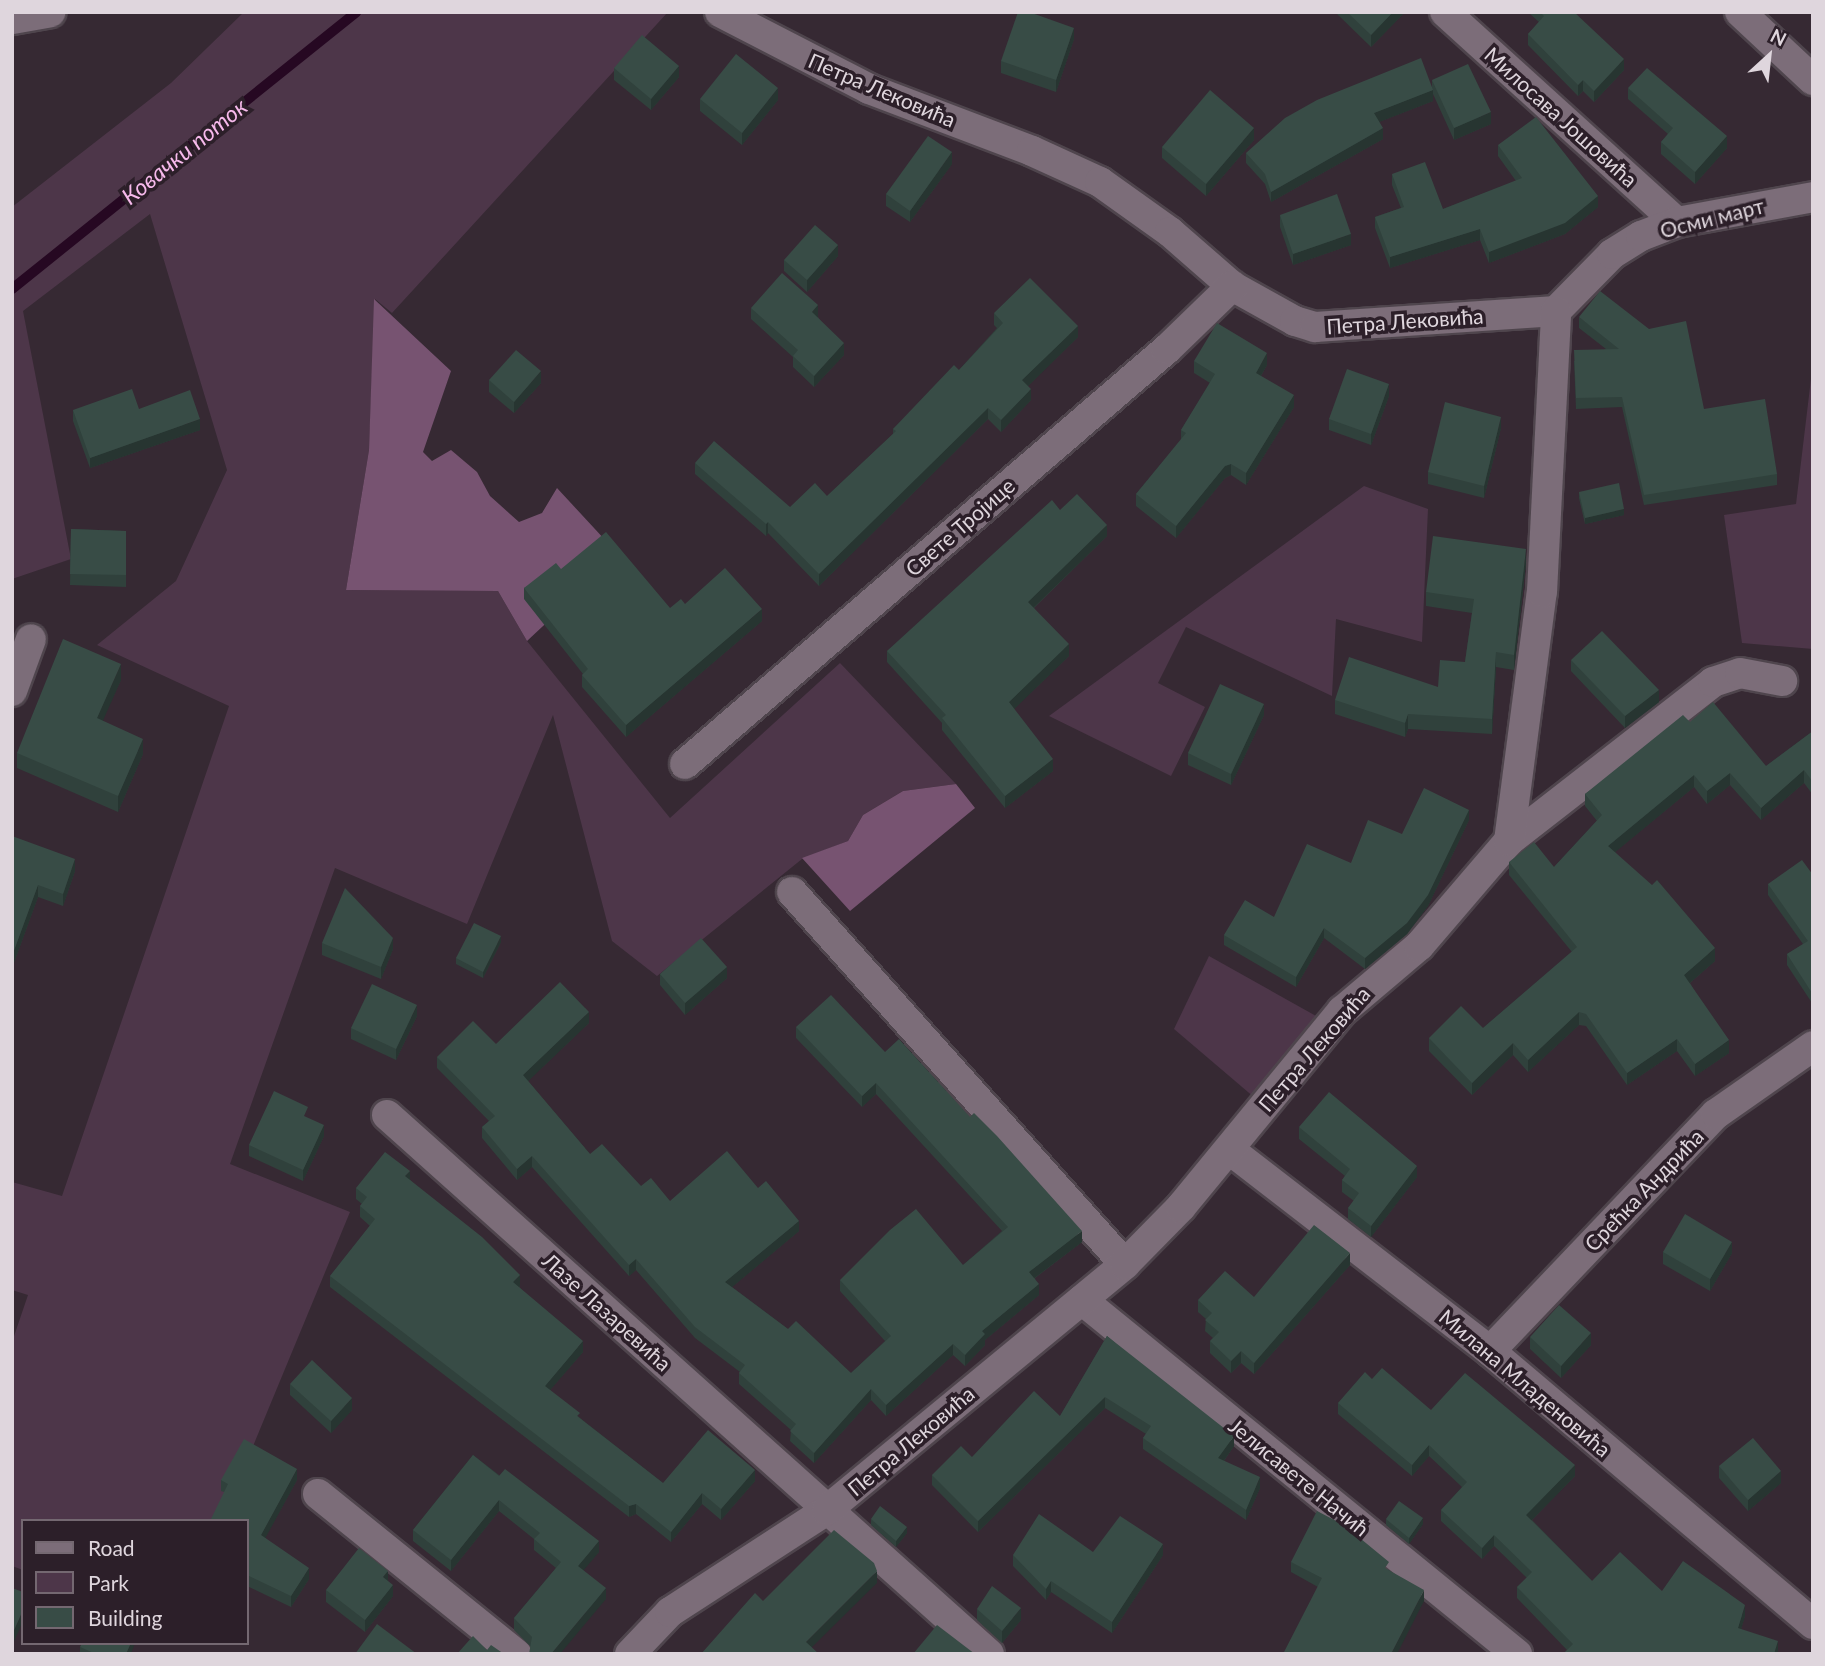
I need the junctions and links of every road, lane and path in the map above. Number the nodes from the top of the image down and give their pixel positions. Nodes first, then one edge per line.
1 (50, 12) edge
2 (720, 12) edge
3 (1445, 12) edge
4 (1740, 12) edge
5 (12, 19) edge
6 (1813, 80) edge
7 (1813, 197) edge
8 (1677, 222) junction
9 (1232, 286) junction
10 (1556, 311) junction
11 (31, 639) dead end
12 (1782, 681) dead end
13 (12, 691) edge
14 (685, 764) dead end
15 (1509, 841) junction
16 (792, 892) dead end
17 (1813, 1046) edge
18 (387, 1115) dead end
19 (1230, 1150) junction
20 (1125, 1264) junction
21 (1082, 1300) junction
22 (1490, 1351) junction
23 (318, 1494) dead end
24 (827, 1510) junction
25 (1813, 1624) edge
26 (516, 1654) edge
27 (631, 1654) edge
28 (989, 1654) edge
29 (1517, 1654) edge

1 - 5 street
2 - 9 street, Петра Лековића
3 - 8 street, Милосава Јошовића
4 - 6 street
7 - 8 street, Осми март
8 - 10 street, Осми март
9 - 10 street, Петра Лековића
9 - 14 street, Свете Тројице
10 - 15 street
11 - 13 street
12 - 15 street, Петра Лековића
15 - 19 street, Петра Лековића
16 - 20 street
17 - 22 street, Срећка Андрића
18 - 24 street, Лазе Лазаревића
19 - 20 street, Петра Лековића
19 - 22 street, Милана Младеновића
20 - 21 street, Петра Лековића
21 - 24 street, Петра Лековића
21 - 29 street, Јелисавете Начић
22 - 25 street, Милана Младеновића
23 - 26 street
24 - 27 street, Петра Лековића
24 - 28 street, Петра Лековића

